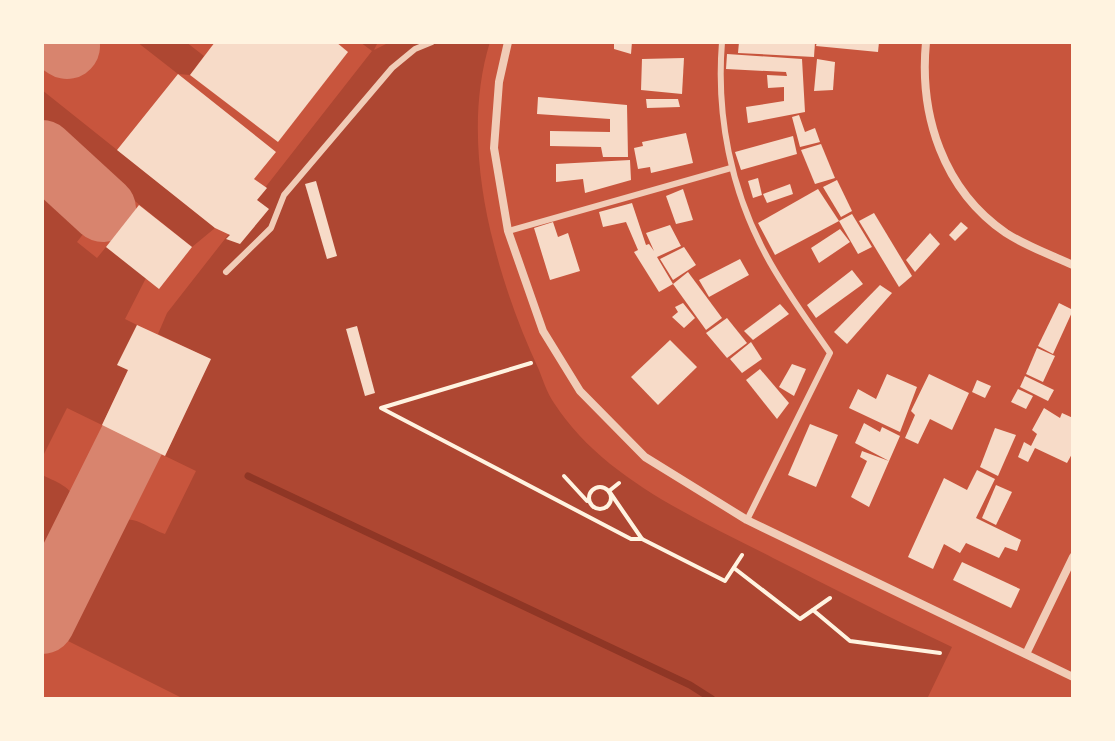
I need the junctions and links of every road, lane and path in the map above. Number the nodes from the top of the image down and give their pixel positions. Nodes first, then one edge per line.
1 (432, 42) edge
2 (508, 42) edge
3 (722, 42) edge
4 (926, 42) edge
5 (731, 168) junction
6 (508, 231) junction
7 (1073, 265) edge
8 (226, 272) dead end
9 (531, 363) dead end
10 (564, 476) dead end
11 (619, 483) dead end
12 (609, 491) junction
13 (591, 505) junction
14 (747, 520) junction
15 (642, 539) junction
16 (742, 555) dead end
17 (1073, 557) edge
18 (734, 568) junction
19 (830, 598) dead end
20 (813, 610) junction
21 (940, 653) dead end
22 (1026, 654) junction
23 (1073, 677) edge

1 - 8 lane
2 - 6 street
3 - 5 lane
4 - 7 street
5 - 6 lane
5 - 14 lane
6 - 14 street
9 - 15 path
10 - 13 path
11 - 12 path
12 - 13 path
12 - 13 path
12 - 15 path
14 - 22 street
15 - 18 path
16 - 18 path
17 - 22 street
18 - 20 path
19 - 20 path
20 - 21 path
22 - 23 street

